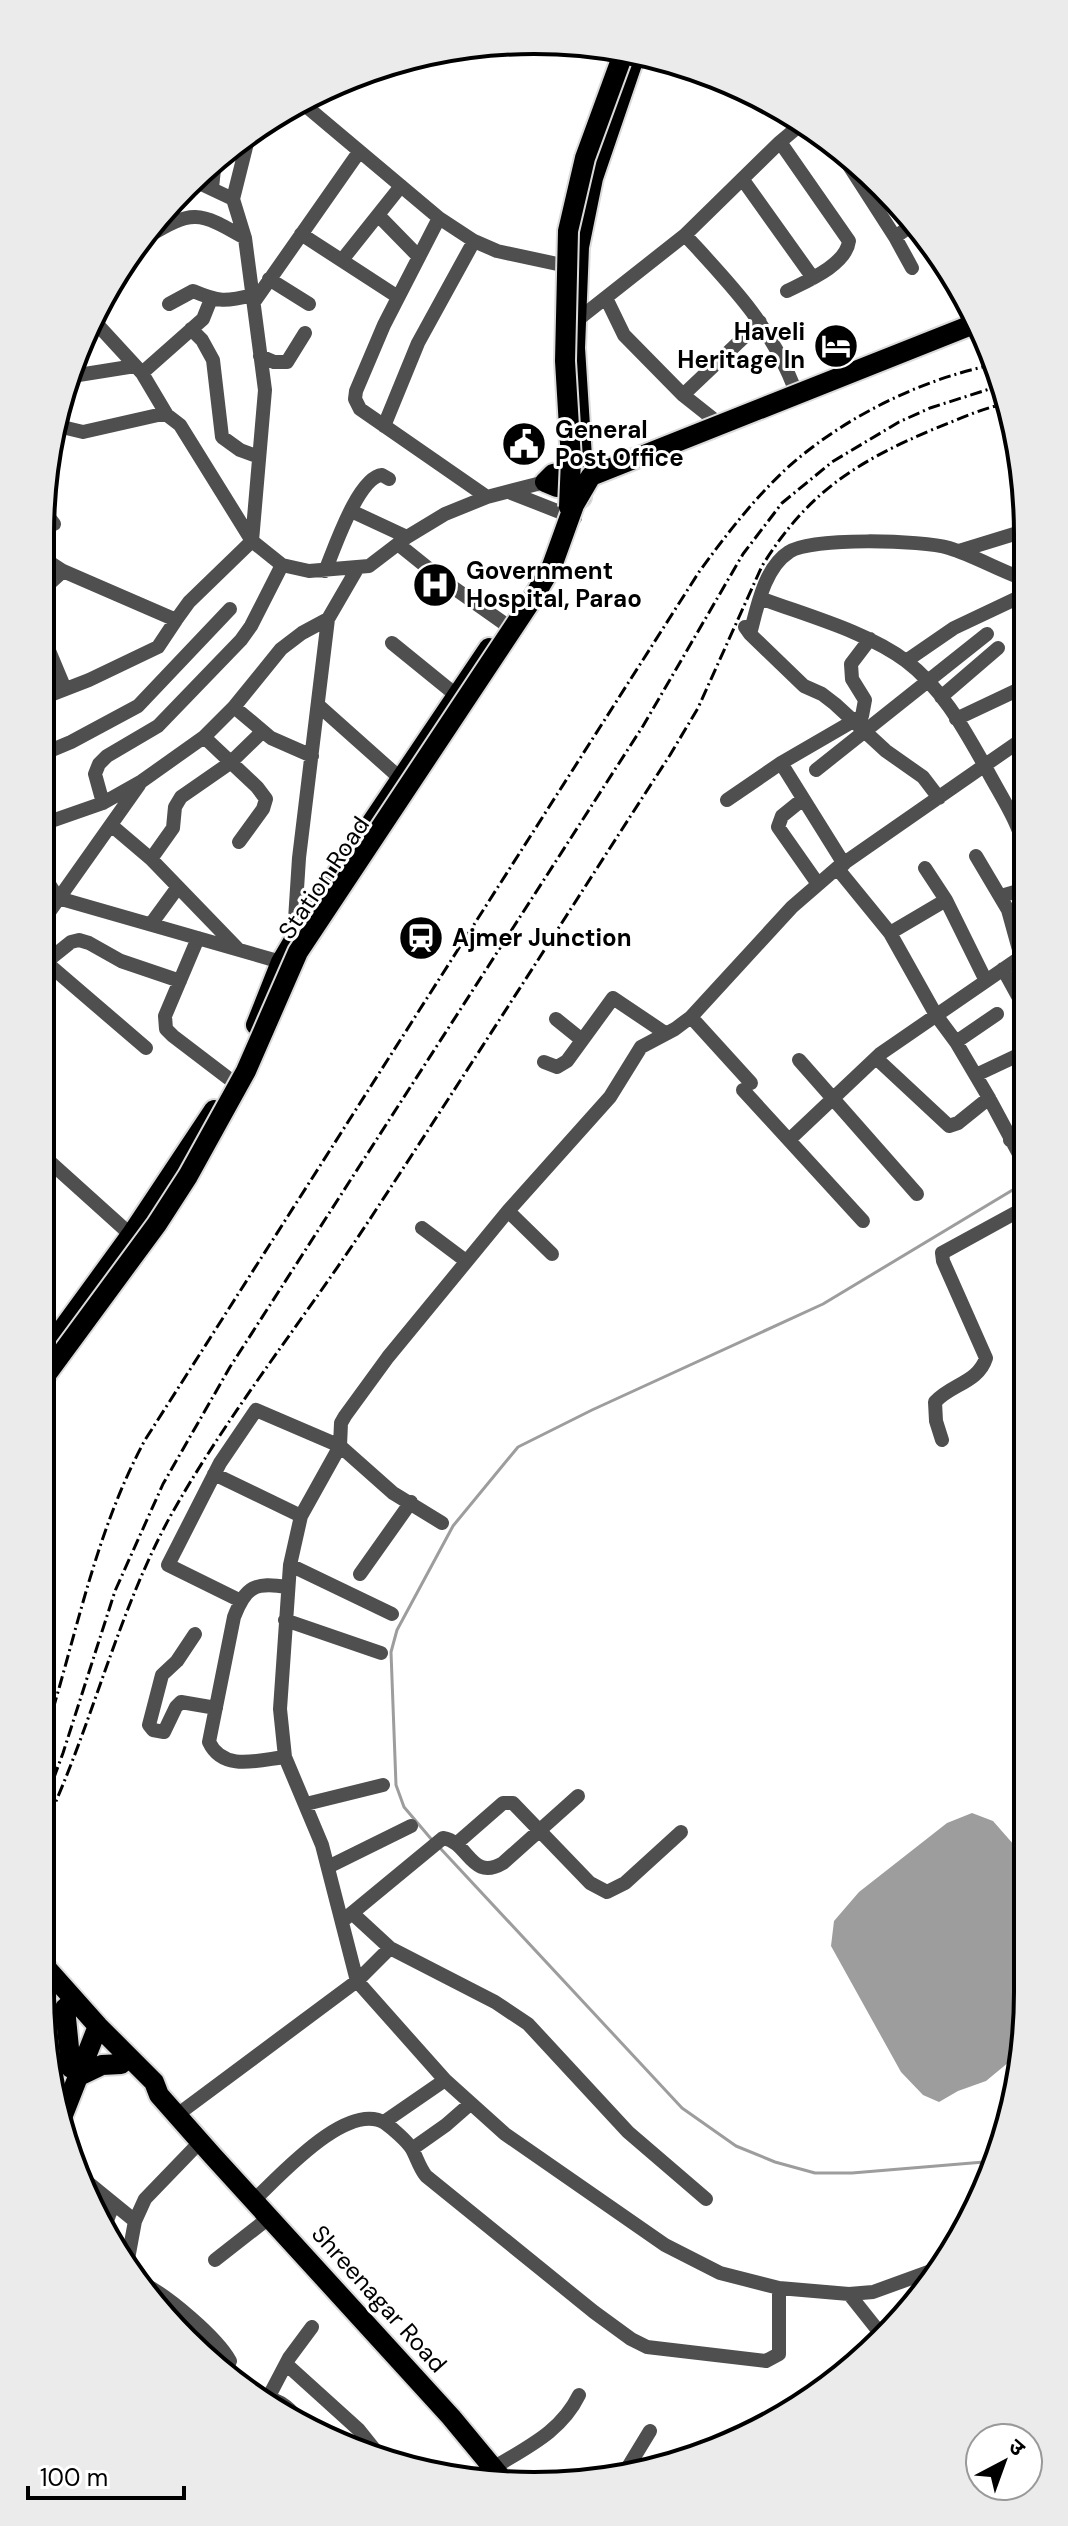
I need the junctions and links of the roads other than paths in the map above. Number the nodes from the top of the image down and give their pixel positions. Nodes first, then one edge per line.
1 (617, 61) edge
2 (617, 61) edge
3 (630, 63) edge
4 (630, 64) edge
5 (310, 110) edge
6 (794, 130) edge
7 (780, 142) junction
8 (245, 151) edge
9 (359, 152) junction
10 (213, 178) edge
11 (743, 180) junction
12 (860, 182) edge
13 (205, 185) edge
14 (401, 186) junction
15 (212, 188) junction
16 (233, 199) junction
17 (378, 215) junction
18 (439, 218) junction
19 (165, 228) edge
20 (905, 230) edge
21 (301, 234) junction
22 (685, 235) junction
23 (895, 237) junction
24 (245, 238) junction
25 (474, 241) junction
26 (419, 257) junction
27 (342, 260) junction
28 (569, 266) junction
29 (912, 268) dead end
30 (813, 278) junction
31 (269, 279) junction
32 (787, 291) dead end
33 (398, 297) junction
34 (606, 298) junction
35 (211, 299) junction
36 (253, 299) junction
37 (169, 304) dead end
38 (309, 304) dead end
39 (962, 318) edge
40 (576, 321) junction
41 (760, 322) junction
42 (101, 329) edge
43 (191, 329) junction
44 (968, 330) edge
45 (305, 333) dead end
46 (260, 356) junction
47 (138, 370) junction
48 (81, 376) edge
49 (794, 387) junction
50 (683, 395) junction
51 (167, 415) junction
52 (712, 418) junction
53 (384, 426) junction
54 (66, 428) edge
55 (259, 457) junction
56 (389, 479) dead end
57 (575, 480) junction
58 (545, 482) joint
59 (509, 491) junction
60 (487, 497) junction
61 (351, 511) junction
62 (570, 516) junction
63 (1014, 534) edge
64 (402, 540) junction
65 (252, 541) junction
66 (959, 551) junction
67 (54, 565) edge
68 (282, 565) junction
69 (357, 569) junction
70 (63, 571) junction
71 (325, 571) junction
72 (1014, 575) edge
73 (54, 579) edge
74 (760, 598) junction
75 (1014, 600) edge
76 (230, 609) dead end
77 (328, 619) junction
78 (176, 620) junction
79 (505, 624) junction
80 (987, 634) dead end
81 (870, 639) junction
82 (392, 643) dead end
83 (998, 648) dead end
84 (906, 661) junction
85 (54, 663) edge
86 (927, 681) junction
87 (65, 689) junction
88 (1014, 692) edge
89 (54, 693) edge
90 (456, 695) junction
91 (941, 697) junction
92 (318, 705) junction
93 (234, 707) junction
94 (956, 719) junction
95 (853, 723) junction
96 (262, 732) junction
97 (866, 733) junction
98 (204, 737) junction
99 (1014, 744) edge
100 (54, 748) edge
101 (312, 756) junction
102 (989, 760) junction
103 (230, 763) junction
104 (781, 763) junction
105 (816, 770) dead end
106 (401, 779) junction
107 (142, 781) junction
108 (939, 798) junction
109 (803, 799) junction
110 (727, 800) dead end
111 (103, 803) junction
112 (1014, 818) edge
113 (54, 820) edge
114 (111, 825) junction
115 (239, 842) dead end
116 (976, 856) dead end
117 (151, 859) junction
118 (840, 866) junction
119 (925, 868) dead end
120 (818, 884) junction
121 (178, 887) junction
122 (54, 892) edge
123 (1014, 892) edge
124 (1001, 896) junction
125 (58, 898) junction
126 (946, 900) junction
127 (54, 904) edge
128 (151, 924) junction
129 (1014, 928) edge
130 (890, 933) junction
131 (198, 938) junction
132 (293, 940) junction
133 (240, 950) junction
134 (54, 952) edge
135 (281, 962) junction
136 (1014, 962) edge
137 (54, 969) edge
138 (1003, 969) junction
139 (180, 981) junction
140 (986, 981) junction
141 (1014, 989) edge
142 (997, 1014) dead end
143 (936, 1015) junction
144 (691, 1017) junction
145 (556, 1019) dead end
146 (665, 1033) junction
147 (582, 1040) junction
148 (956, 1042) junction
149 (146, 1048) dead end
150 (1014, 1057) edge
151 (876, 1058) junction
152 (799, 1060) dead end
153 (544, 1062) dead end
154 (976, 1075) junction
155 (232, 1081) junction
156 (989, 1098) junction
157 (832, 1099) junction
158 (1014, 1138) edge
159 (789, 1140) junction
160 (1010, 1140) junction
161 (1014, 1147) edge
162 (54, 1166) edge
163 (917, 1194) dead end
164 (508, 1211) junction
165 (1014, 1214) edge
166 (863, 1221) dead end
167 (422, 1228) dead end
168 (131, 1235) junction
169 (552, 1254) dead end
170 (466, 1261) junction
171 (54, 1341) edge
172 (54, 1351) edge
173 (54, 1364) edge
174 (54, 1374) edge
175 (942, 1440) dead end
176 (340, 1446) junction
177 (214, 1474) junction
178 (411, 1502) junction
179 (301, 1516) junction
180 (442, 1523) dead end
181 (290, 1565) junction
182 (360, 1574) dead end
183 (287, 1587) junction
184 (241, 1601) junction
185 (392, 1614) dead end
186 (285, 1620) junction
187 (195, 1634) dead end
188 (381, 1653) dead end
189 (216, 1708) junction
190 (285, 1757) junction
191 (383, 1785) dead end
192 (578, 1796) dead end
193 (306, 1804) junction
194 (411, 1826) dead end
195 (541, 1831) junction
196 (681, 1832) dead end
197 (450, 1841) junction
198 (328, 1867) junction
199 (347, 1917) junction
200 (390, 1948) junction
201 (54, 1979) edge
202 (357, 1981) junction
203 (54, 1995) edge
204 (65, 2008) junction
205 (91, 2027) junction
206 (121, 2064) junction
207 (75, 2072) junction
208 (445, 2080) junction
209 (159, 2095) junction
210 (67, 2101) edge
211 (470, 2104) junction
212 (177, 2115) junction
213 (384, 2122) junction
214 (206, 2148) junction
215 (412, 2149) junction
216 (98, 2192) edge
217 (706, 2199) dead end
218 (254, 2200) junction
219 (113, 2204) junction
220 (109, 2215) edge
221 (270, 2217) junction
222 (135, 2221) junction
223 (130, 2250) edge
224 (215, 2260) dead end
225 (922, 2274) edge
226 (779, 2288) junction
227 (158, 2290) edge
228 (849, 2294) junction
229 (312, 2327) dead end
230 (876, 2328) edge
231 (229, 2362) edge
232 (286, 2364) junction
233 (269, 2392) edge
234 (579, 2395) dead end
235 (650, 2431) dead end
236 (369, 2443) edge
237 (631, 2462) edge
238 (495, 2470) edge
239 (502, 2471) edge

1 - 28 highway
2 - 172 highway, bridge
3 - 57 highway, bridge
4 - 28 highway
5 - 9 street
6 - 7 street
7 - 11 street
7 - 30 street
8 - 16 street
9 - 14 street
9 - 21 street
10 - 15 street
11 - 22 street
11 - 30 street
12 - 23 street
13 - 15 street
14 - 17 street
14 - 18 street
15 - 16 street
16 - 24 street
17 - 26 street
17 - 27 street
18 - 25 street
18 - 26 street
19 - 24 street
20 - 23 street
21 - 27 street
21 - 31 street
22 - 34 street
22 - 41 street
23 - 29 street
24 - 36 street
25 - 28 street
25 - 53 street
26 - 33 street
27 - 33 street
28 - 40 highway
28 - 57 highway
30 - 32 street
31 - 36 street
31 - 38 street
33 - 53 street
34 - 40 street
34 - 50 street
35 - 36 street
35 - 37 street
35 - 43 street
36 - 46 street
39 - 49 highway
40 - 57 highway
41 - 49 street
41 - 50 street
42 - 47 street
43 - 47 street
43 - 55 street
44 - 57 highway, bridge
45 - 46 street
46 - 55 street
47 - 48 street
47 - 51 street
49 - 52 highway
50 - 52 street
51 - 54 street
51 - 65 street
52 - 57 highway
53 - 60 street
55 - 65 street
56 - 61 street
57 - 58 highway
57 - 62 highway, Station Road
57 - 173 highway, bridge
58 - 59 street
59 - 60 street
59 - 62 street
60 - 64 street
61 - 64 street
61 - 71 street
62 - 79 highway, Station Road
62 - 174 highway, Station Road
63 - 66 street
64 - 69 street
64 - 79 street
65 - 68 street
65 - 78 street
66 - 72 street
66 - 74 street
67 - 70 street
68 - 71 street
68 - 111 street
69 - 71 street
69 - 77 street
70 - 73 street
70 - 78 street
74 - 81 street
74 - 95 street
75 - 84 street
76 - 100 street
77 - 92 street
77 - 93 street
78 - 87 street
79 - 90 highway, Station Road
80 - 86 street
81 - 84 street
81 - 95 street
82 - 90 street
83 - 91 street
84 - 86 street
85 - 87 street
86 - 91 street
86 - 97 street
87 - 89 street
88 - 94 street
90 - 106 highway, Station Road
91 - 94 street
92 - 101 street
92 - 106 street
93 - 96 street
93 - 98 street
94 - 102 street
95 - 97 street
95 - 104 street
96 - 101 street
96 - 103 street
97 - 105 street
97 - 108 street
98 - 103 street
98 - 107 street
99 - 102 street
101 - 132 street
102 - 108 street
102 - 112 street
103 - 115 street
103 - 117 street
104 - 109 street
104 - 110 street
106 - 132 highway, Station Road
107 - 111 street
107 - 114 street
108 - 118 street
109 - 118 street
109 - 120 street
111 - 113 street
114 - 117 street
114 - 125 street
116 - 124 street
117 - 121 street
118 - 120 street
118 - 130 street
119 - 126 street
120 - 144 street
121 - 128 street
121 - 133 street
122 - 125 street
123 - 124 street
124 - 129 street
125 - 127 street
125 - 128 street
126 - 130 street
126 - 140 street
128 - 131 street
130 - 143 street
131 - 133 street
131 - 139 street
132 - 135 highway, Station Road
133 - 135 street
134 - 139 street
135 - 155 highway, Station Road
136 - 138 street
137 - 149 street
138 - 140 street
138 - 141 street
139 - 155 street
140 - 143 street
142 - 148 street
143 - 148 street
143 - 151 street
144 - 146 street
144 - 159 street
145 - 147 street
146 - 147 street
146 - 164 street
147 - 153 street
148 - 154 street
150 - 154 street
151 - 156 street
151 - 157 street
152 - 157 street
154 - 156 street
155 - 168 highway, Station Road
156 - 160 street
157 - 159 street
157 - 163 street
158 - 160 street
159 - 166 street
160 - 161 street
162 - 168 street
164 - 169 street
164 - 170 street
165 - 175 street
167 - 170 street
168 - 171 highway, Station Road
170 - 176 street
176 - 177 street
176 - 178 street
176 - 179 street
177 - 179 street
177 - 184 street
178 - 180 street
178 - 182 street
179 - 181 street
181 - 183 street
181 - 185 street
183 - 184 street
183 - 186 street
184 - 189 street
186 - 188 street
186 - 190 street
187 - 189 street
189 - 190 street
190 - 193 street
191 - 193 street
192 - 195 street
193 - 198 street
194 - 198 street
195 - 196 street
195 - 197 street
195 - 197 street
197 - 199 street
198 - 199 street
199 - 200 street
199 - 202 street
200 - 202 street
200 - 217 street
201 - 205 highway
202 - 208 street
202 - 212 street
203 - 204 highway
204 - 205 highway
204 - 207 highway
205 - 206 highway
205 - 207 highway
205 - 209 highway
206 - 207 highway
206 - 209 highway
207 - 210 highway
208 - 211 street
208 - 213 street
209 - 212 highway, Shreenagar Road
211 - 215 street
211 - 226 street
212 - 214 highway, Shreenagar Road
213 - 215 street
213 - 218 street
214 - 218 highway, Shreenagar Road
214 - 222 street
215 - 226 street
216 - 219 street
218 - 221 highway, Shreenagar Road
219 - 220 street
219 - 222 street
221 - 224 street
221 - 238 highway, Shreenagar Road
222 - 223 street
225 - 228 street
226 - 228 street
227 - 231 street
228 - 230 street
229 - 232 street
232 - 233 street
232 - 236 street
234 - 239 street
235 - 237 street

